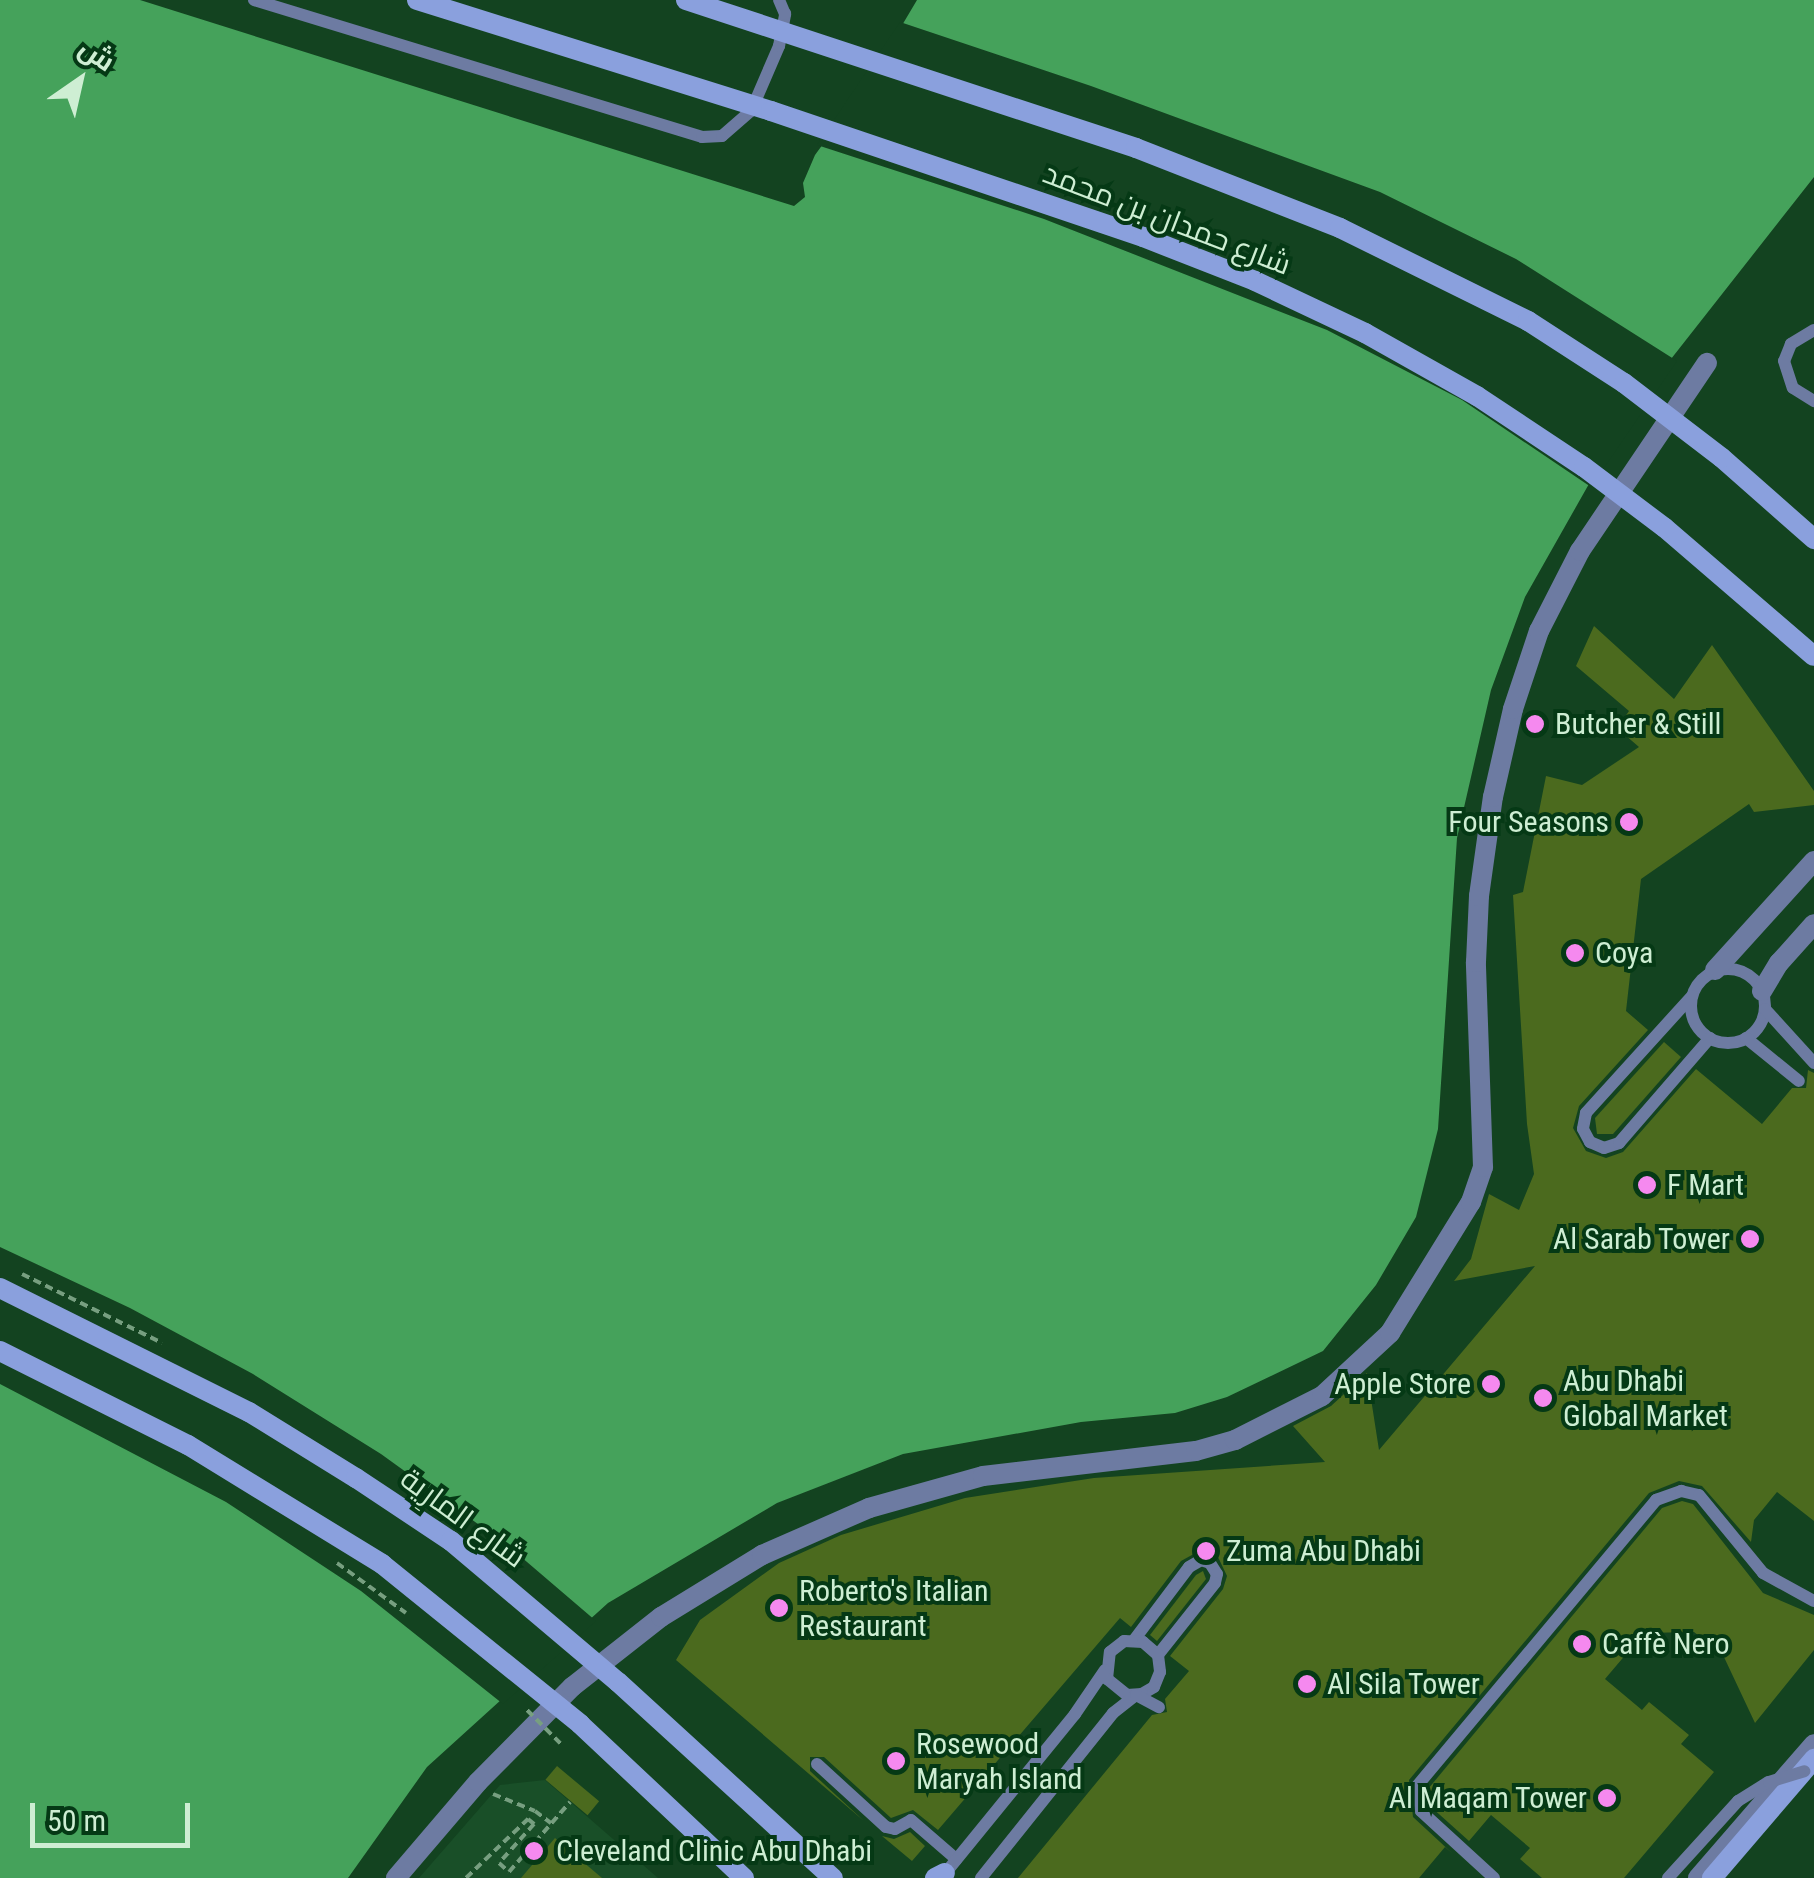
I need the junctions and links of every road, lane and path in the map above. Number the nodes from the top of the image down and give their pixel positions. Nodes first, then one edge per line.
1 (254, 0) edge
2 (417, 0) edge
3 (686, 0) edge
4 (779, 0) edge
5 (1814, 330) edge
6 (1707, 363) dead end
7 (1814, 401) edge
8 (1814, 539) edge
9 (1814, 656) edge
10 (1814, 861) edge
11 (1814, 924) edge
12 (1716, 970) junction
13 (1692, 996) junction
14 (1764, 1000) junction
15 (1710, 1038) junction
16 (1746, 1038) junction
17 (1814, 1064) edge
18 (1799, 1081) dead end
19 (0, 1288) edge
20 (0, 1350) edge
21 (332, 1560) dead end
22 (1814, 1601) edge
23 (409, 1614) dead end
24 (1134, 1640) junction
25 (1158, 1655) junction
26 (1105, 1670) junction
27 (1158, 1681) junction
28 (1136, 1696) junction
29 (519, 1702) dead end
30 (1814, 1744) edge
31 (562, 1745) dead end
32 (817, 1764) dead end
33 (1809, 1765) edge
34 (478, 1782) junction
35 (570, 1802) dead end
36 (551, 1823) junction
37 (944, 1872) edge
38 (396, 1878) edge
39 (466, 1878) edge
40 (744, 1878) edge
41 (832, 1878) edge
42 (981, 1878) edge
43 (1494, 1878) edge
44 (1668, 1878) edge
45 (1698, 1878) edge
46 (1712, 1878) edge

1 - 4 lane
2 - 9 main road, شارع حمدان بن محمد, bridge
3 - 8 main road, شارع حمدان بن محمد, bridge
5 - 7 lane
6 - 34 street
10 - 12 street
11 - 14 street
12 - 13 lane
12 - 14 lane
13 - 15 lane
13 - 15 lane
14 - 16 lane
14 - 17 lane
15 - 16 lane
16 - 18 lane
19 - 41 main road, شارع المارِية, bridge
20 - 40 main road, bridge
21 - 23 path, bridge
22 - 43 lane
24 - 25 lane
24 - 25 lane
24 - 26 lane
25 - 27 lane
26 - 28 lane
26 - 37 lane
27 - 28 lane
27 - 28 lane
28 - 42 lane
29 - 31 path, bridge
30 - 45 street
32 - 37 lane
33 - 44 lane, bridge
33 - 46 main road
34 - 36 path
34 - 38 street
35 - 36 path
36 - 39 path

